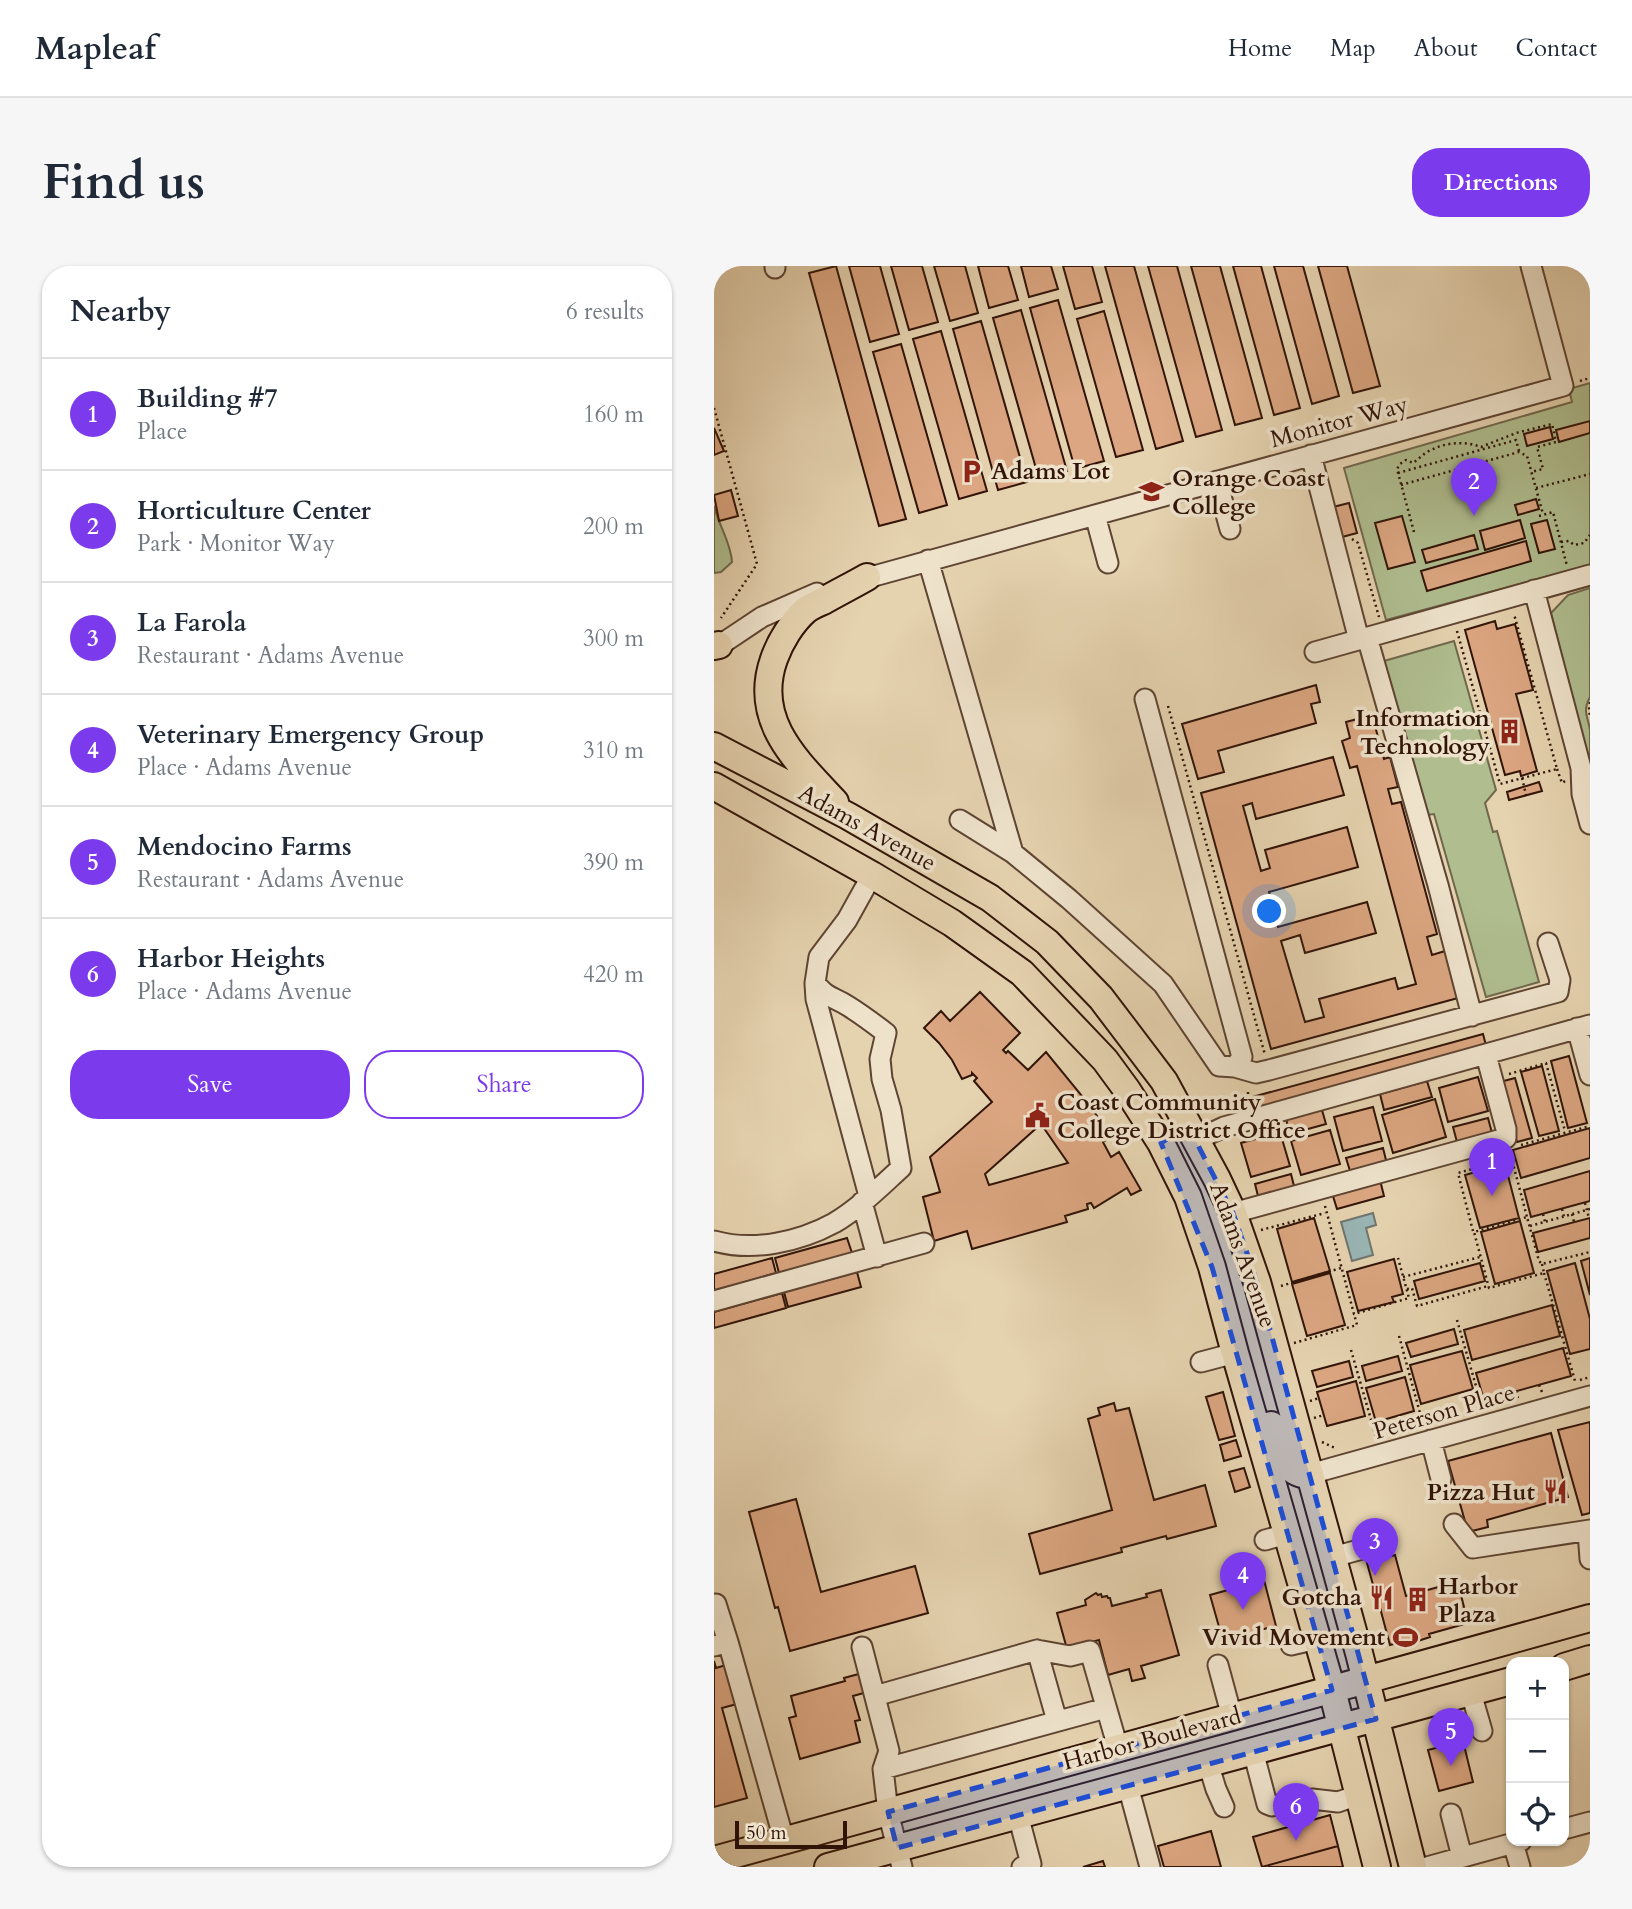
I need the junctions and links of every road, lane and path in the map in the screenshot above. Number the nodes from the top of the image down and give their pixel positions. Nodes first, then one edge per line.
1 (1531, 266) edge
2 (1590, 378) edge
3 (1573, 383) dead end
4 (714, 408) edge
5 (1519, 452) junction
6 (1311, 455) junction
7 (1531, 472) junction
8 (1398, 473) junction
9 (1590, 474) edge
10 (1217, 481) junction
11 (1401, 485) junction
12 (1536, 488) junction
13 (741, 508) junction
14 (736, 509) dead end
15 (1095, 514) junction
16 (1230, 529) dead end
17 (1414, 533) dead end
18 (1590, 536) edge
19 (1345, 540) dead end
20 (1561, 542) junction
21 (929, 560) junction
22 (1108, 563) dead end
23 (1569, 572) dead end
24 (1590, 575) edge
25 (867, 577) junction
26 (1534, 590) junction
27 (1514, 614) dead end
28 (721, 618) dead end
29 (1380, 621) dead end
30 (1457, 631) dead end
31 (1363, 639) junction
32 (716, 646) edge
33 (1315, 652) dead end
34 (1145, 699) dead end
35 (1590, 702) edge
36 (1168, 706) dead end
37 (1590, 718) edge
38 (714, 746) edge
39 (1522, 778) junction
40 (714, 786) edge
41 (1527, 799) dead end
42 (848, 816) junction
43 (961, 820) dead end
44 (1590, 824) edge
45 (1013, 853) junction
46 (872, 875) junction
47 (1548, 943) dead end
48 (815, 983) junction
49 (1472, 1016) junction
50 (1584, 1026) edge
51 (1486, 1055) junction
52 (1267, 1062) dead end
53 (1235, 1067) junction
54 (1590, 1075) edge
55 (1492, 1078) junction
56 (1247, 1089) dead end
57 (1196, 1125) junction
58 (1590, 1126) edge
59 (1565, 1133) junction
60 (1161, 1143) junction
61 (1520, 1145) dead end
62 (1509, 1148) dead end
63 (1511, 1158) junction
64 (1320, 1188) junction
65 (865, 1199) junction
66 (1585, 1203) dead end
67 (1562, 1209) dead end
68 (1588, 1210) edge
69 (1326, 1212) junction
70 (1233, 1213) junction
71 (1543, 1214) dead end
72 (1572, 1214) junction
73 (1527, 1217) junction
74 (1564, 1217) junction
75 (1589, 1218) edge
76 (1556, 1219) junction
77 (1543, 1222) junction
78 (1574, 1222) dead end
79 (1530, 1226) junction
80 (1558, 1226) dead end
81 (1261, 1230) dead end
82 (1543, 1230) dead end
83 (1474, 1232) junction
84 (714, 1241) edge
85 (923, 1243) dead end
86 (1590, 1252) edge
87 (877, 1256) junction
88 (1480, 1257) junction
89 (1398, 1258) dead end
90 (1542, 1264) junction
91 (1341, 1268) junction
92 (1544, 1273) junction
93 (1403, 1280) junction
94 (1488, 1286) junction
95 (1278, 1287) dead end
96 (1407, 1289) junction
97 (714, 1301) edge
98 (1354, 1314) junction
99 (1457, 1320) dead end
100 (1399, 1336) dead end
101 (1284, 1343) junction
102 (1352, 1350) dead end
103 (1235, 1353) junction
104 (1201, 1362) dead end
105 (1590, 1377) edge
106 (1574, 1381) junction
107 (1567, 1383) dead end
108 (1539, 1385) dead end
109 (1550, 1388) dead end
110 (1541, 1390) junction
111 (1516, 1391) dead end
112 (1368, 1394) dead end
113 (1542, 1395) dead end
114 (1590, 1396) edge
115 (1319, 1398) dead end
116 (1365, 1398) junction
117 (1508, 1400) dead end
118 (1489, 1405) dead end
119 (1372, 1410) dead end
120 (1369, 1414) junction
121 (1324, 1415) dead end
122 (1413, 1427) dead end
123 (1426, 1431) junction
124 (1376, 1437) dead end
125 (1321, 1441) dead end
126 (1336, 1448) dead end
127 (1310, 1474) junction
128 (1441, 1479) dead end
129 (1454, 1524) dead end
130 (1589, 1532) edge
131 (1377, 1545) dead end
132 (1333, 1557) junction
133 (1590, 1559) edge
134 (714, 1605) edge
135 (1590, 1618) edge
136 (1317, 1639) junction
137 (721, 1644) edge
138 (1291, 1645) dead end
139 (862, 1647) dead end
140 (1037, 1650) junction
141 (1590, 1659) edge
142 (1218, 1665) dead end
143 (1569, 1665) edge
144 (1366, 1681) junction
145 (1506, 1682) edge
146 (1332, 1690) junction
147 (1471, 1693) junction
148 (875, 1696) junction
149 (1106, 1708) junction
150 (1232, 1717) junction
151 (1376, 1718) junction
152 (1057, 1721) junction
153 (1341, 1728) junction
154 (1482, 1731) dead end
155 (1118, 1748) junction
156 (1253, 1751) junction
157 (1208, 1763) junction
158 (883, 1769) junction
159 (1128, 1786) junction
160 (1358, 1795) junction
161 (1224, 1807) dead end
162 (888, 1812) junction
163 (1451, 1814) dead end
164 (1018, 1815) junction
165 (1590, 1822) edge
166 (1569, 1828) edge
167 (784, 1840) junction
168 (1506, 1846) edge
169 (1517, 1846) edge
170 (900, 1858) edge
171 (714, 1860) edge
172 (1461, 1861) edge
173 (828, 1867) edge
174 (1022, 1867) edge
175 (1150, 1867) edge
176 (1377, 1867) edge
177 (1413, 1867) edge
178 (1427, 1867) edge
179 (1520, 1867) edge

1 - 6 street, Monitor Way
2 - 3 path
4 - 13 path
5 - 7 path
5 - 8 path
5 - 11 path
6 - 10 street, Monitor Way
6 - 31 street
7 - 8 path
7 - 12 path
8 - 11 path
9 - 12 path
10 - 15 street, Monitor Way
10 - 16 street
11 - 17 path
12 - 20 path
13 - 14 path
13 - 28 path
15 - 21 street, Monitor Way
15 - 22 street
18 - 20 path
19 - 29 path
20 - 23 path
21 - 25 street, Monitor Way
21 - 45 street
24 - 26 street
25 - 32 street, Monitor Way
25 - 42 main road
26 - 31 street
26 - 44 street
27 - 39 path
30 - 39 path
31 - 33 street
31 - 49 street
34 - 53 street
35 - 37 path
36 - 52 path
38 - 42 main road, Adams Avenue
39 - 41 path
40 - 46 main road, Adams Avenue
42 - 57 main road, Adams Avenue
43 - 45 street
45 - 53 street
46 - 48 street
46 - 60 main road, Adams Avenue
47 - 49 street
48 - 65 street
48 - 65 street
49 - 53 street
50 - 51 street
50 - 54 street
51 - 55 street
51 - 57 street
55 - 59 path
55 - 64 street
56 - 57 path
57 - 60 main road
57 - 70 main road, Adams Avenue
58 - 59 path
59 - 61 path
60 - 103 main road, Adams Avenue
62 - 63 path
63 - 73 path
63 - 83 path
64 - 69 path
64 - 70 street
65 - 84 street
65 - 87 street
66 - 68 path
67 - 74 path
68 - 72 path
68 - 75 path
69 - 81 path
69 - 91 path
70 - 101 main road, Adams Avenue
71 - 77 path
72 - 74 path
72 - 78 path
73 - 79 path
73 - 83 path
74 - 76 path
76 - 77 path
76 - 80 path
77 - 79 path
77 - 82 path
79 - 90 path
83 - 88 path
85 - 87 street
86 - 90 path
87 - 97 street
88 - 93 path
88 - 94 path
89 - 93 path
90 - 92 path
91 - 95 path
91 - 98 path
92 - 94 path
92 - 106 path
93 - 96 path
94 - 96 path
96 - 98 path
98 - 101 path
99 - 118 path
100 - 123 path
101 - 103 main road
101 - 127 main road, Adams Avenue
102 - 116 path
103 - 104 street
103 - 127 main road
103 - 136 main road, Adams Avenue
105 - 106 path
106 - 107 path
108 - 110 path
109 - 110 path
110 - 113 path
111 - 117 path
112 - 116 path
114 - 123 street, Peterson Place
115 - 121 path
116 - 120 path
119 - 120 path
120 - 124 path
122 - 123 path
123 - 127 street, Peterson Place
123 - 128 street
125 - 126 path
127 - 132 main road, Adams Avenue
129 - 130 street
130 - 133 street
131 - 132 street
132 - 144 main road, Adams Avenue
134 - 137 street
135 - 144 main road, Harbor Boulevard
136 - 138 street
136 - 146 main road, Adams Avenue
137 - 167 street
139 - 148 street
140 - 148 street
140 - 149 street
140 - 152 street
141 - 143 main road
142 - 150 street
144 - 146 main road, Harbor Boulevard
144 - 151 main road, Adams Avenue
145 - 147 main road, Harbor Boulevard
146 - 150 main road, Harbor Boulevard
146 - 153 main road, Adams Avenue
147 - 151 main road, Harbor Boulevard
147 - 154 street
148 - 158 street
149 - 152 street
149 - 155 street
150 - 155 main road, Harbor Boulevard
151 - 153 main road, Harbor Boulevard
151 - 177 main road, Adams Avenue
152 - 158 street
153 - 156 main road, Harbor Boulevard
153 - 160 main road, Adams Avenue
155 - 162 main road, Harbor Boulevard
156 - 157 main road, Harbor Boulevard
156 - 160 street
157 - 159 main road, Harbor Boulevard
157 - 161 street
158 - 162 street
159 - 164 main road, Harbor Boulevard
159 - 175 street
160 - 176 main road, Adams Avenue
162 - 167 main road, Harbor Boulevard
162 - 170 street
163 - 172 street
164 - 170 main road, Harbor Boulevard
164 - 174 street
165 - 166 street
167 - 171 main road, Harbor Boulevard
168 - 172 street
169 - 179 street
170 - 173 main road, Harbor Boulevard
172 - 178 street

